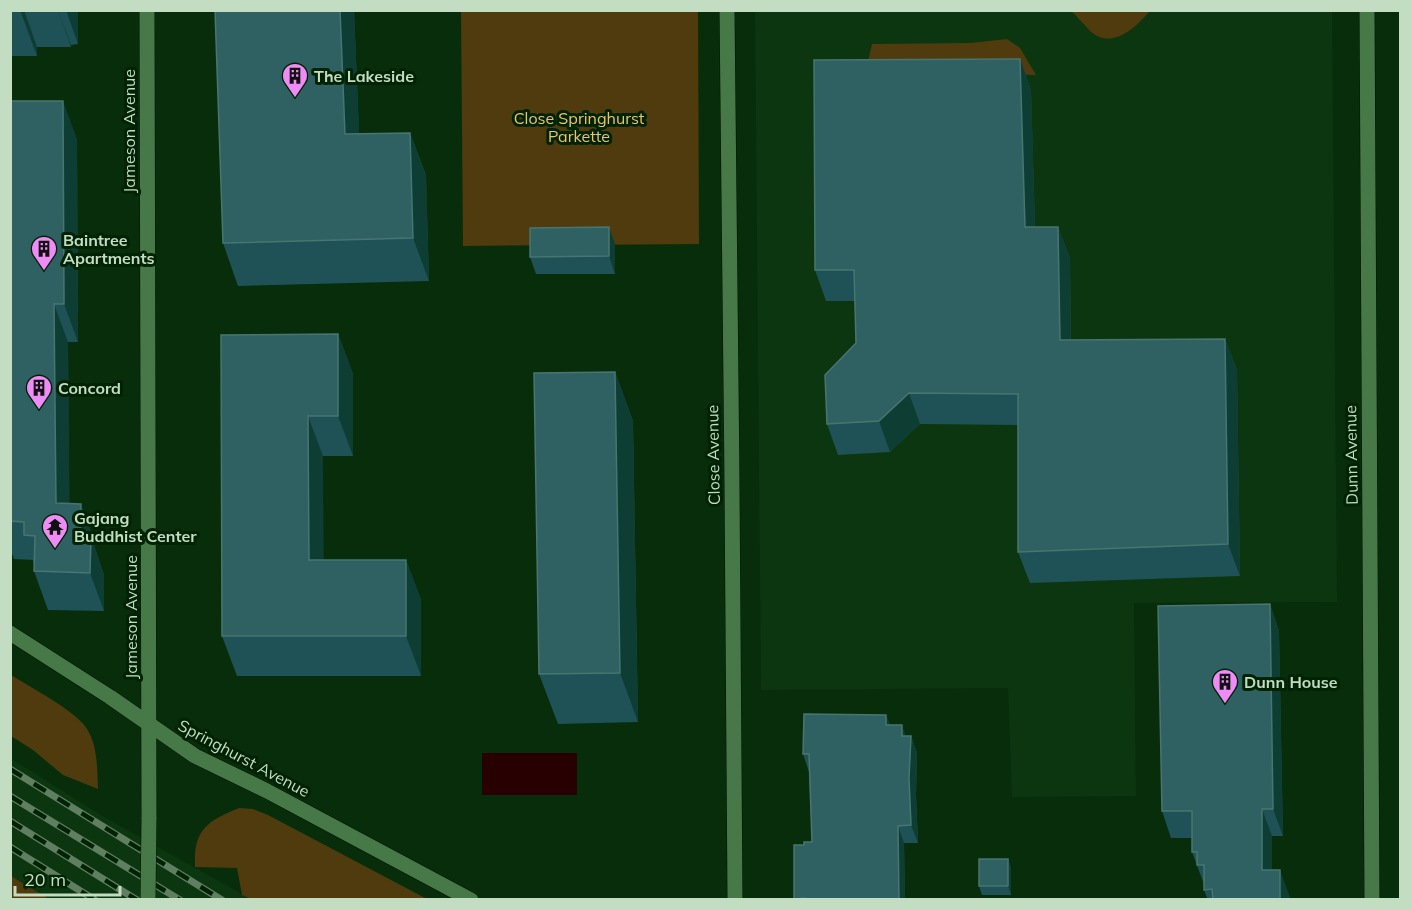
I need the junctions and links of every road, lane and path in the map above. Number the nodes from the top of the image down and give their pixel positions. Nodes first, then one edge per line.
1 (147, 10) edge
2 (727, 10) edge
3 (1367, 10) edge
4 (10, 633) edge
5 (150, 727) junction
6 (148, 900) edge
7 (471, 900) edge
8 (735, 900) edge
9 (1372, 900) edge

1 - 5 street, Jameson Avenue
2 - 8 street, Close Avenue
3 - 9 street, Dunn Avenue
4 - 5 street, Springhurst Avenue
5 - 6 street, Jameson Avenue, bridge
5 - 7 street, Springhurst Avenue

